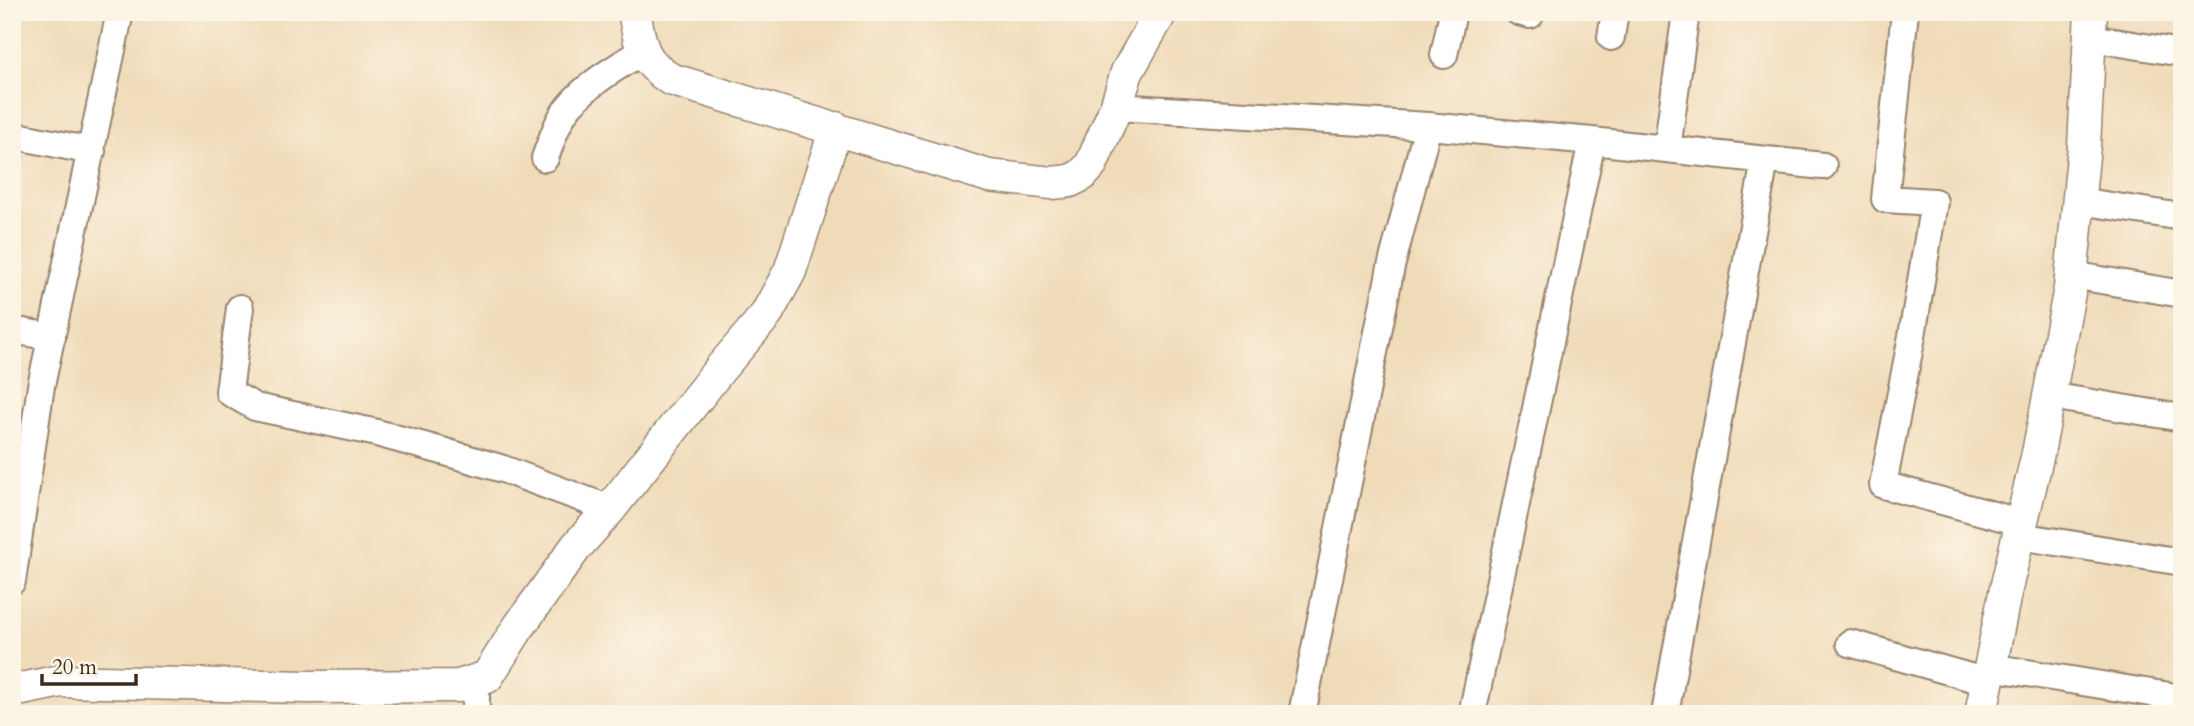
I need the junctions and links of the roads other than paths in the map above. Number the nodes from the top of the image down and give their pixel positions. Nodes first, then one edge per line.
1 (120, 12) edge
2 (634, 12) edge
3 (1161, 12) edge
4 (1453, 12) edge
5 (1686, 12) edge
6 (1905, 12) edge
7 (2091, 25) edge
8 (642, 51) junction
9 (2182, 53) edge
10 (1444, 55) dead end
11 (1116, 107) junction
12 (1428, 126) junction
13 (836, 128) junction
14 (12, 135) edge
15 (1591, 141) junction
16 (1667, 149) junction
17 (92, 151) junction
18 (545, 158) dead end
19 (1765, 160) junction
20 (1823, 166) dead end
21 (2079, 201) junction
22 (2182, 217) edge
23 (2071, 275) junction
24 (2182, 293) edge
25 (240, 308) dead end
26 (12, 330) edge
27 (52, 337) junction
28 (2050, 396) junction
29 (2182, 418) edge
30 (610, 509) junction
31 (2021, 529) junction
32 (2182, 562) edge
33 (12, 581) edge
34 (1850, 643) dead end
35 (1989, 674) junction
36 (476, 680) junction
37 (12, 691) edge
38 (2182, 698) edge
39 (476, 714) edge
40 (1301, 714) edge
41 (1472, 714) edge
42 (1665, 714) edge
43 (1981, 714) edge

1 - 17 street
2 - 8 street
3 - 11 street
4 - 10 street
5 - 16 street
6 - 31 street
7 - 9 street
7 - 21 street
8 - 13 street
8 - 18 street
11 - 12 street
11 - 13 street
12 - 15 street
12 - 40 street
13 - 30 street
14 - 17 street
15 - 16 street
15 - 41 street
16 - 19 street
17 - 27 street
19 - 20 street
19 - 42 street
21 - 22 street
21 - 23 street
23 - 24 street
23 - 28 street
25 - 30 street
26 - 27 street
27 - 33 street
28 - 29 street
28 - 31 street
30 - 36 street
31 - 32 street
31 - 35 street
34 - 35 street
35 - 38 street
35 - 43 street
36 - 37 street
36 - 39 street

